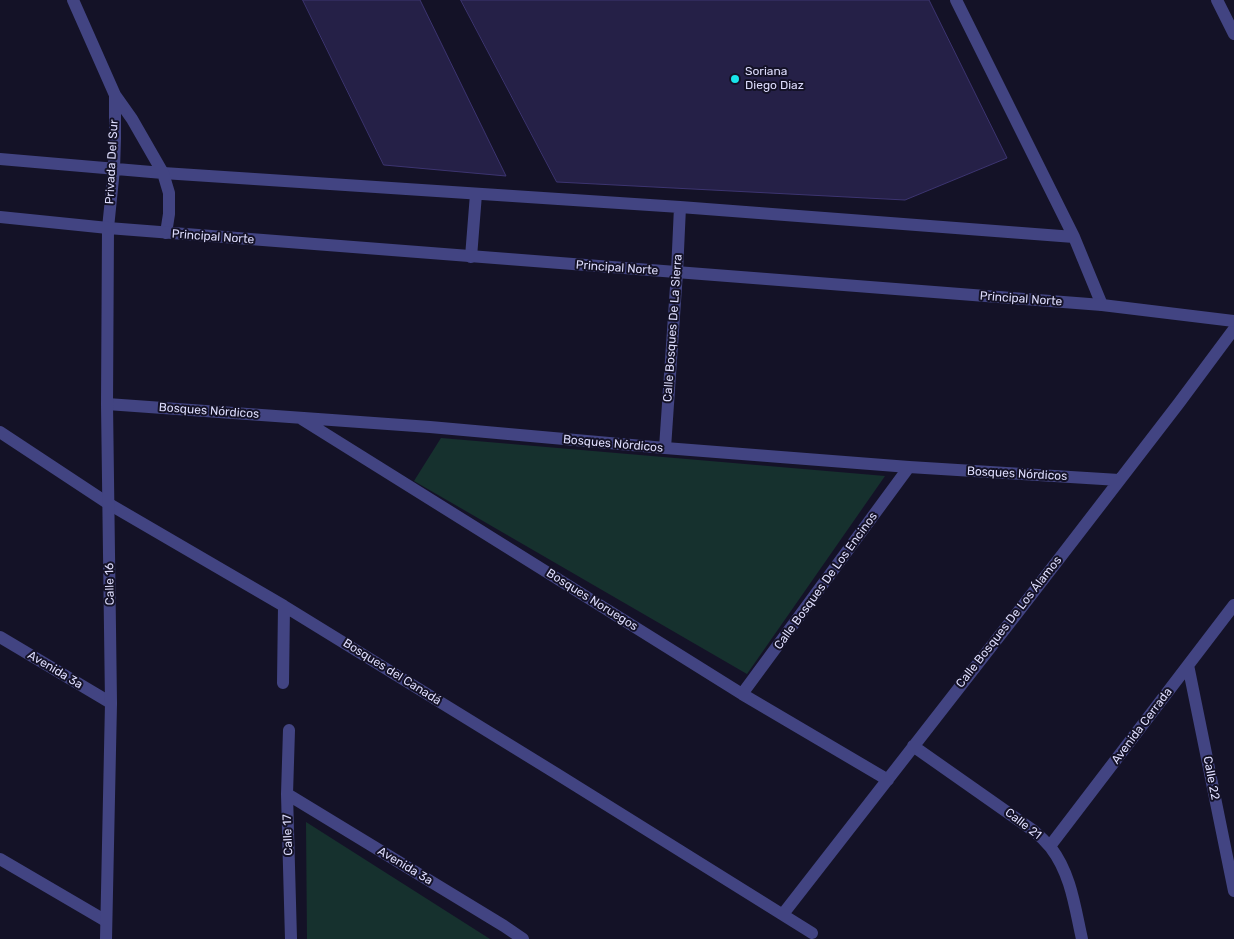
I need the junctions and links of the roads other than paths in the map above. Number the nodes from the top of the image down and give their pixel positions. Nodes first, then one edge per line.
1 (73, 0) edge
2 (956, 0) edge
3 (1217, 0) edge
4 (1234, 34) edge
5 (115, 96) junction
6 (0, 158) edge
7 (114, 169) junction
8 (163, 173) junction
9 (476, 194) junction
10 (680, 207) junction
11 (0, 217) edge
12 (108, 228) junction
13 (166, 233) junction
14 (1074, 238) junction
15 (471, 256) junction
16 (677, 272) junction
17 (1102, 305) junction
18 (1234, 320) edge
19 (1234, 329) edge
20 (107, 404) junction
21 (299, 418) junction
22 (0, 432) edge
23 (665, 448) junction
24 (909, 468) junction
25 (1119, 480) junction
26 (109, 504) junction
27 (1234, 605) edge
28 (284, 606) junction
29 (0, 636) edge
30 (1188, 666) junction
31 (283, 683) dead end
32 (742, 694) junction
33 (111, 703) junction
34 (289, 730) dead end
35 (913, 746) junction
36 (888, 780) junction
37 (287, 794) junction
38 (1050, 846) junction
39 (0, 859) edge
40 (1234, 891) edge
41 (783, 914) junction
42 (106, 921) junction
43 (812, 934) dead end
44 (106, 939) edge
45 (291, 939) edge
46 (523, 939) edge
47 (1082, 939) edge

1 - 5 street, Privada Del Sur
2 - 14 street
3 - 4 street
5 - 7 street, Privada Del Sur
5 - 8 street, Privada Del Sur
6 - 7 street
7 - 8 street
7 - 12 street, Privada Del Sur
8 - 9 street
8 - 13 street, Privada Del Sur
9 - 10 street
9 - 15 street
10 - 14 street
10 - 16 street, Calle Bosques De La Sierra
11 - 12 street, Principal Norte
12 - 13 street, Principal Norte
12 - 20 street, Calle 16
13 - 15 street, Principal Norte
14 - 17 street
15 - 16 street, Principal Norte
16 - 17 street, Principal Norte
16 - 23 street, Calle Bosques De La Sierra
17 - 18 street, Principal Norte
19 - 25 street, Calle Bosques De Los Álamos
20 - 21 street, Bosques Nórdicos
20 - 26 street, Calle 16
21 - 23 street, Bosques Nórdicos
21 - 32 street, Bosques Noruegos
22 - 26 street, Bosques del Canadá
23 - 24 street, Bosques Nórdicos
24 - 25 street, Bosques Nórdicos
24 - 32 street, Calle Bosques De Los Encinos
25 - 35 street, Calle Bosques De Los Álamos
26 - 28 street, Bosques del Canadá
26 - 33 street, Calle 16
27 - 30 street, Avenida Cerrada
28 - 31 street
28 - 41 street, Bosques del Canadá
29 - 33 street, Avenida 3a
30 - 38 street, Avenida Cerrada
30 - 40 street, Calle 22
32 - 36 street, Bosques Noruegos
33 - 42 street, Calle 16
34 - 37 street, Calle 17
35 - 36 street, Calle Bosques De Los Álamos
35 - 38 street, Calle 21
36 - 41 street, Calle Bosques De Los Álamos
37 - 45 street, Calle 17
37 - 46 street, Avenida 3a
38 - 47 street, Calle 21
39 - 42 street
41 - 43 street, Bosques del Canadá
42 - 44 street, Calle 16

